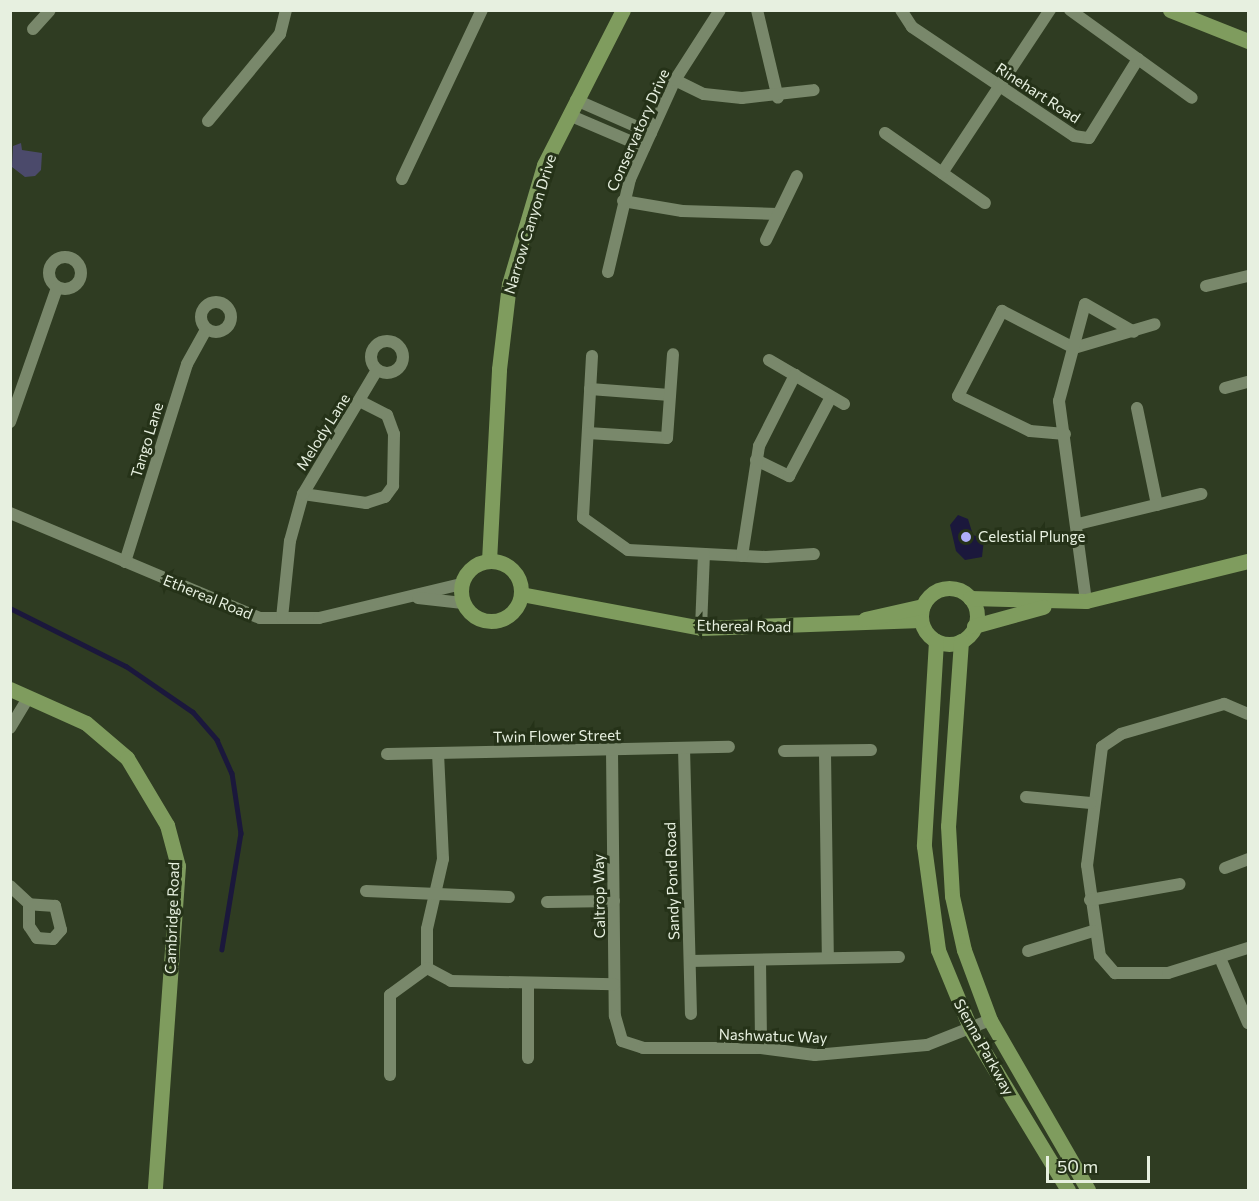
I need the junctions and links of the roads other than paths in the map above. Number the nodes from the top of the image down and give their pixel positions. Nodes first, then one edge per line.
1 (51, 10) edge
2 (286, 10) edge
3 (482, 10) edge
4 (623, 10) edge
5 (720, 10) edge
6 (757, 10) edge
7 (901, 10) edge
8 (1050, 10) edge
9 (1071, 10) edge
10 (1170, 10) edge
11 (33, 29) dead end
12 (1248, 41) edge
13 (1138, 58) junction
14 (675, 80) junction
15 (1002, 88) junction
16 (814, 90) dead end
17 (778, 98) junction
18 (1192, 98) dead end
19 (576, 100) junction
20 (569, 115) junction
21 (208, 121) dead end
22 (651, 133) junction
23 (885, 133) dead end
24 (644, 147) junction
25 (942, 173) junction
26 (797, 176) dead end
27 (402, 179) dead end
28 (623, 201) junction
29 (985, 203) dead end
30 (778, 214) junction
31 (766, 240) dead end
32 (608, 272) dead end
33 (1248, 276) edge
34 (1206, 286) dead end
35 (57, 288) dead end
36 (1155, 324) dead end
37 (206, 330) dead end
38 (1134, 332) junction
39 (1074, 348) junction
40 (673, 354) dead end
41 (592, 356) dead end
42 (769, 360) dead end
43 (377, 370) dead end
44 (795, 375) junction
45 (1248, 382) edge
46 (1225, 388) dead end
47 (590, 389) junction
48 (670, 395) junction
49 (831, 397) junction
50 (360, 401) junction
51 (844, 404) dead end
52 (1137, 408) dead end
53 (10, 422) edge
54 (588, 433) junction
55 (1065, 434) junction
56 (756, 460) junction
57 (303, 494) junction
58 (1201, 494) dead end
59 (1157, 505) junction
60 (10, 513) edge
61 (1078, 524) junction
62 (704, 554) junction
63 (814, 554) dead end
64 (742, 556) junction
65 (489, 561) junction
66 (1248, 561) edge
67 (125, 562) junction
68 (462, 584) junction
69 (521, 594) junction
70 (417, 598) junction
71 (970, 598) junction
72 (1086, 601) junction
73 (463, 603) junction
74 (1058, 603) junction
75 (922, 613) junction
76 (282, 618) junction
77 (975, 626) junction
78 (701, 628) junction
79 (936, 641) junction
80 (961, 641) junction
81 (10, 689) edge
82 (28, 698) junction
83 (1248, 714) edge
84 (10, 728) edge
85 (729, 747) dead end
86 (684, 748) junction
87 (612, 750) junction
88 (871, 750) dead end
89 (784, 751) dead end
90 (438, 753) junction
91 (825, 753) junction
92 (387, 754) dead end
93 (1026, 797) dead end
94 (1091, 803) junction
95 (1248, 859) edge
96 (1225, 868) dead end
97 (1180, 884) dead end
98 (10, 886) edge
99 (366, 891) dead end
100 (437, 894) junction
101 (510, 897) dead end
102 (1090, 900) junction
103 (614, 901) junction
104 (547, 902) dead end
105 (29, 904) dead end
106 (1093, 930) junction
107 (1248, 948) edge
108 (1029, 951) dead end
109 (899, 957) dead end
110 (828, 958) junction
111 (1220, 958) junction
112 (760, 960) junction
113 (690, 961) junction
114 (427, 968) junction
115 (528, 983) junction
116 (614, 984) junction
117 (691, 1014) dead end
118 (990, 1020) junction
119 (1248, 1023) edge
120 (971, 1030) junction
121 (622, 1041) joint
122 (761, 1048) junction
123 (528, 1058) dead end
124 (390, 1075) dead end
125 (155, 1191) edge
126 (1068, 1191) edge
127 (1088, 1191) edge

1 - 11 street
2 - 21 street
3 - 27 street
4 - 19 street, Narrow Canyon Drive
5 - 14 street, Conservatory Drive
6 - 17 street
7 - 15 street, Rinehart Road
8 - 15 street
9 - 13 street
10 - 12 street
13 - 15 street, Rinehart Road
13 - 18 street
14 - 17 street
14 - 22 street, Conservatory Drive
15 - 25 street
16 - 17 street
19 - 20 street, Narrow Canyon Drive
19 - 22 street
20 - 24 street
20 - 65 street, Narrow Canyon Drive
22 - 24 street, Conservatory Drive
23 - 25 street
24 - 28 street, Conservatory Drive
25 - 29 street
26 - 30 street
28 - 30 street
28 - 32 street, Conservatory Drive
30 - 31 street
33 - 34 street
35 - 53 street
36 - 38 street
37 - 67 street, Tango Lane
38 - 39 street
38 - 39 street
39 - 55 street
39 - 55 street
40 - 48 street
41 - 47 street
42 - 44 street
43 - 50 street, Melody Lane
44 - 49 street
44 - 56 street
45 - 46 street
47 - 48 street
47 - 54 street
48 - 54 street
49 - 51 street
49 - 56 street
50 - 57 street, Melody Lane
50 - 57 street
52 - 59 street
54 - 62 street
55 - 61 street
56 - 64 street
57 - 76 street, Melody Lane
58 - 59 street
59 - 61 street
60 - 67 street, Ethereal Road
61 - 72 street
62 - 64 street
62 - 78 street
63 - 64 street
65 - 68 street
65 - 69 street
66 - 72 street, Ethereal Road
67 - 76 street, Ethereal Road
68 - 70 street, Ethereal Road
68 - 73 street
69 - 73 street
69 - 78 street, Ethereal Road
70 - 73 street, Ethereal Road
70 - 76 street, Ethereal Road
71 - 74 street, Ethereal Road
71 - 75 street, Ethereal Road
71 - 77 street
72 - 74 street, Ethereal Road
74 - 77 street, Ethereal Road
75 - 78 street, Ethereal Road
75 - 79 street
77 - 80 street
79 - 80 street
79 - 120 street, Sienna Parkway
80 - 118 street, Sienna Parkway
81 - 82 street, Cambridge Road
82 - 84 street
82 - 125 street, Cambridge Road
83 - 94 street
85 - 86 street, Twin Flower Street
86 - 87 street, Twin Flower Street
86 - 113 street, Sandy Pond Road
87 - 90 street, Twin Flower Street
87 - 103 street, Caltrop Way
88 - 91 street
89 - 91 street
90 - 92 street, Twin Flower Street
90 - 100 street
91 - 110 street
93 - 94 street
94 - 102 street
95 - 96 street
97 - 102 street
98 - 105 street
99 - 100 street
100 - 101 street
100 - 114 street
102 - 106 street
103 - 104 street
103 - 116 street, Caltrop Way
106 - 108 street
106 - 111 street
107 - 111 street
109 - 110 street
110 - 112 street
111 - 119 street
112 - 113 street
112 - 122 street
113 - 117 street, Sandy Pond Road
114 - 115 street
114 - 124 street
115 - 116 street
115 - 123 street
116 - 121 street, Caltrop Way
118 - 120 street, Nashwatuc Way
118 - 127 street, Sienna Parkway
120 - 122 street, Nashwatuc Way
120 - 126 street, Sienna Parkway
121 - 122 street, Nashwatuc Way

